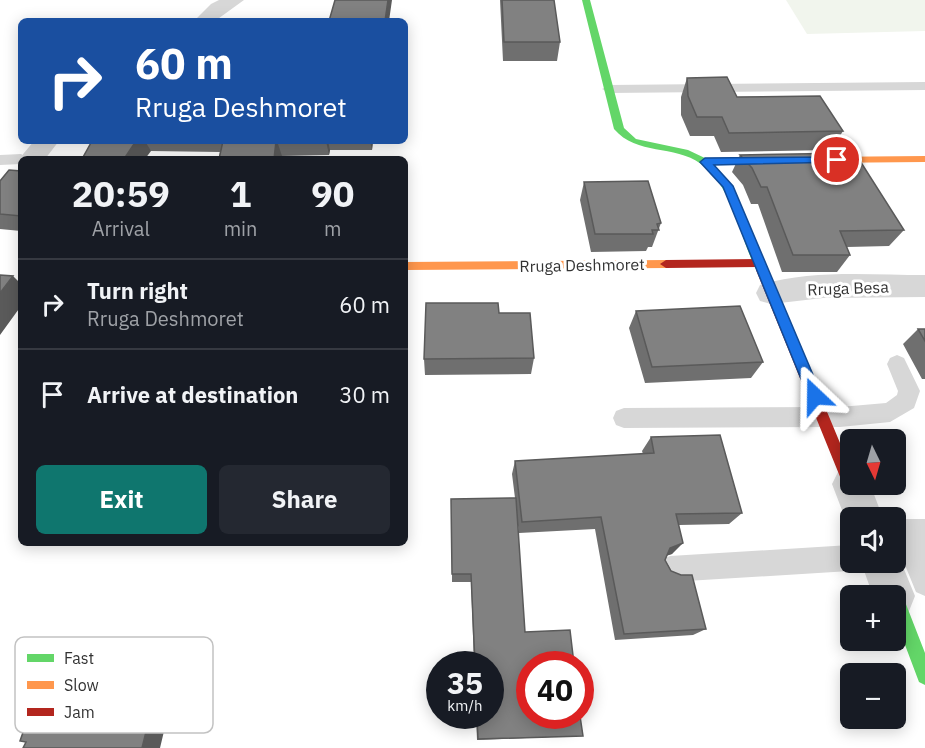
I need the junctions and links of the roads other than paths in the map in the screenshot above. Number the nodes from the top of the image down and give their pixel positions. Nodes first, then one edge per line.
1 (234, 0) edge
2 (586, 0) edge
3 (207, 18) edge
4 (925, 86) edge
5 (609, 89) junction
6 (44, 144) edge
7 (34, 156) edge
8 (18, 159) edge
9 (925, 159) edge
10 (0, 160) edge
11 (728, 161) dead end
12 (798, 161) edge
13 (705, 162) junction
14 (758, 263) junction
15 (408, 267) edge
16 (925, 286) edge
17 (771, 292) junction
18 (897, 364) dead end
19 (824, 416) junction
20 (624, 418) dead end
21 (840, 456) edge
22 (906, 555) edge
23 (840, 559) edge
24 (670, 568) edge
25 (917, 586) edge
26 (906, 626) edge
27 (925, 676) edge

1 - 3 street
2 - 5 street
4 - 5 lane
5 - 13 street
6 - 7 street
8 - 10 lane
9 - 12 street
11 - 13 street
13 - 14 street
14 - 15 street, Rruga Deshmoret
14 - 17 street
16 - 17 street, Rruga Besa
17 - 19 street
18 - 19 lane
19 - 20 lane
19 - 21 street
22 - 25 street
23 - 24 lane
26 - 27 street

